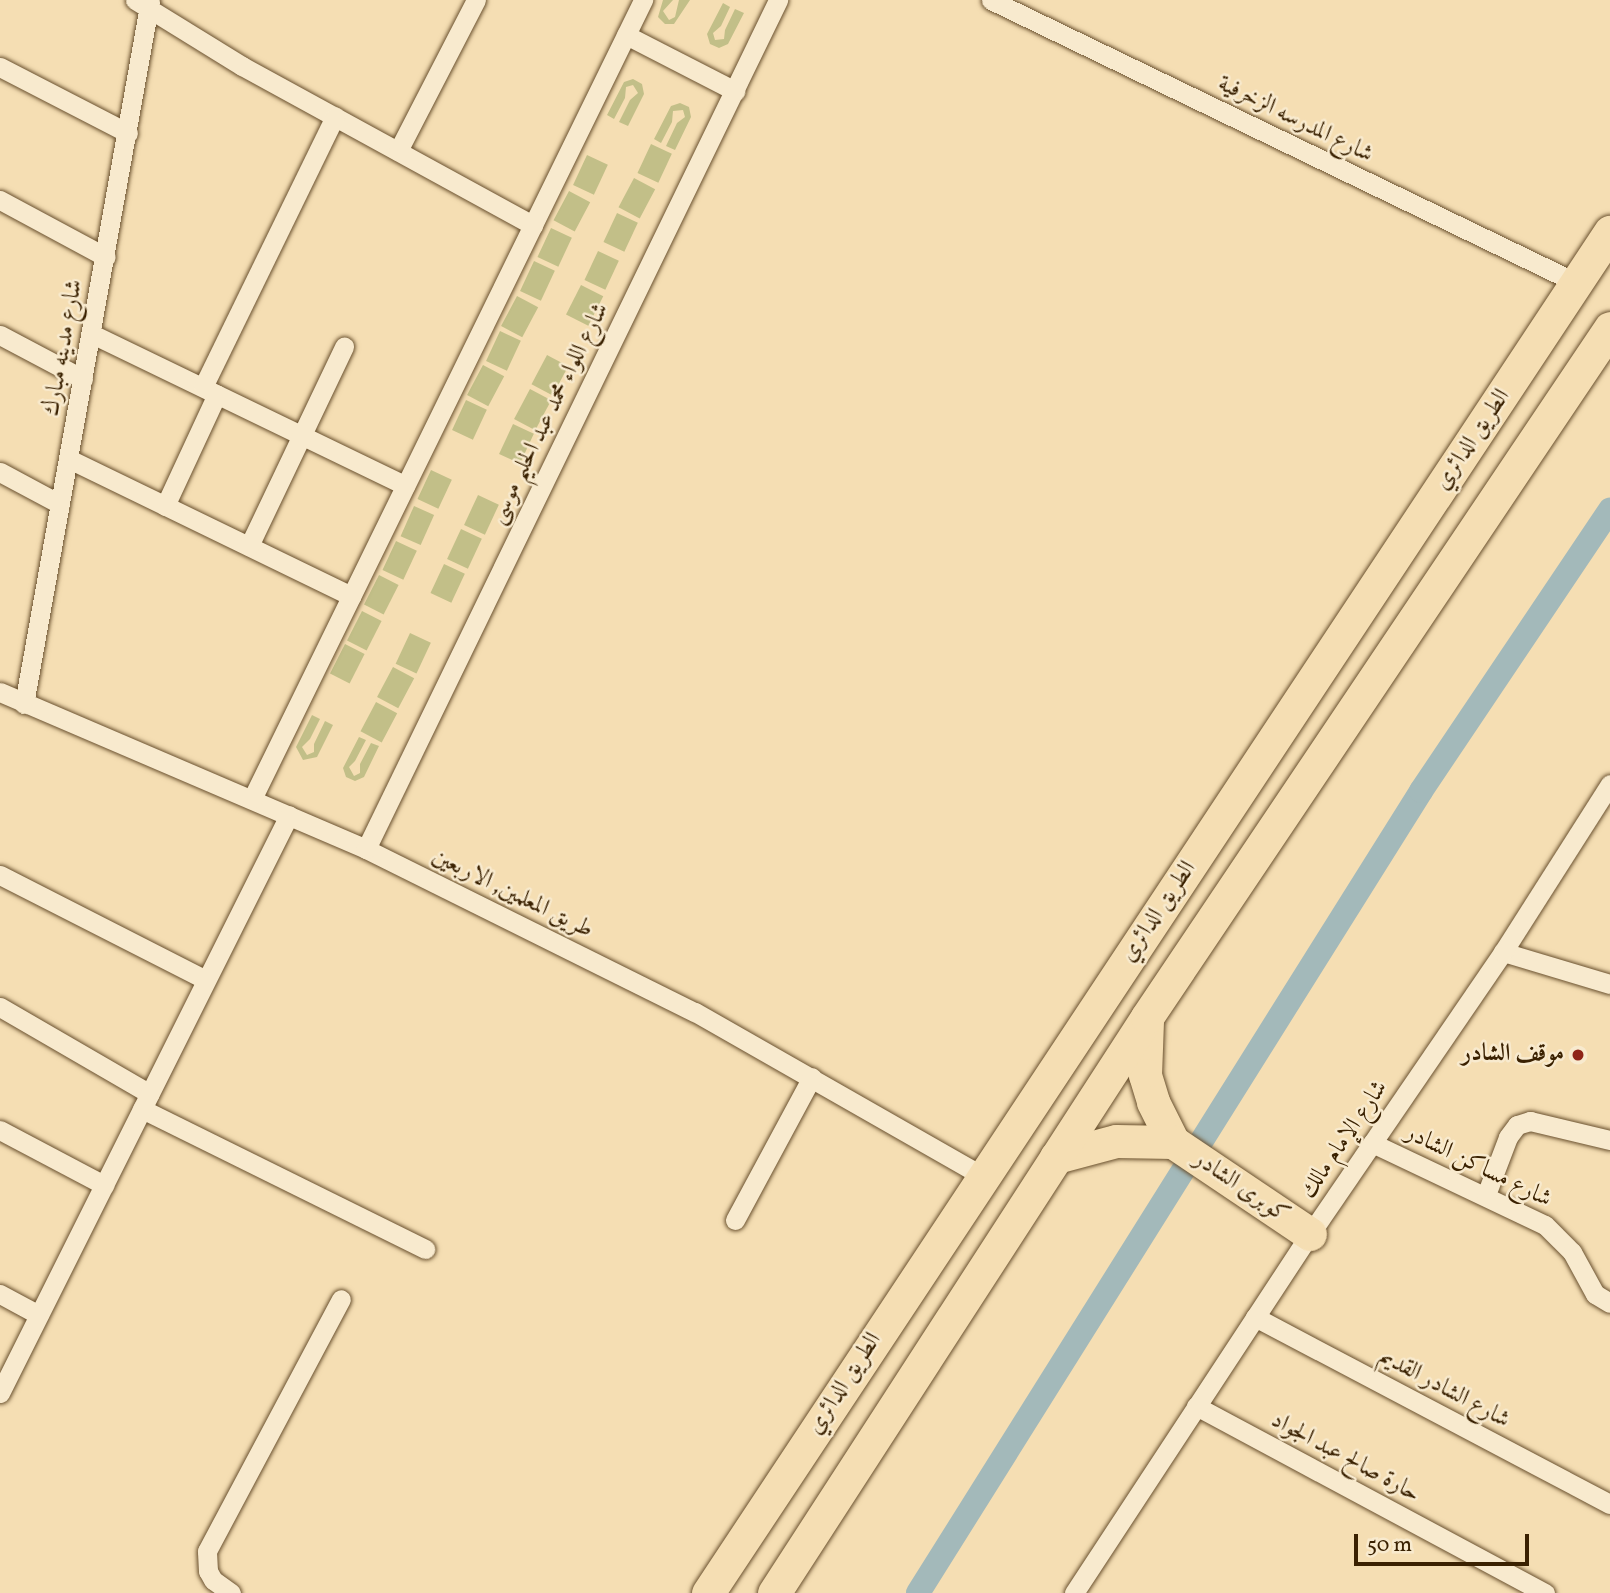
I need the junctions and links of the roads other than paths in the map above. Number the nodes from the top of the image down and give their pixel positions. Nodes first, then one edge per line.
1 (476, 0) edge
2 (643, 0) edge
3 (779, 0) edge
4 (991, 0) edge
5 (145, 3) edge
6 (626, 35) junction
7 (0, 67) edge
8 (735, 91) junction
9 (335, 117) junction
10 (128, 132) junction
11 (398, 151) junction
12 (0, 200) edge
13 (533, 225) junction
14 (1610, 232) edge
15 (106, 257) junction
16 (1577, 283) junction
17 (1610, 328) edge
18 (92, 334) junction
19 (0, 335) edge
20 (344, 347) dead end
21 (83, 379) junction
22 (210, 391) junction
23 (301, 435) junction
24 (69, 459) junction
25 (0, 472) edge
26 (405, 485) junction
27 (60, 504) junction
28 (165, 506) junction
29 (248, 546) junction
30 (351, 596) junction
31 (0, 692) edge
32 (24, 704) junction
33 (1610, 784) edge
34 (251, 799) junction
35 (289, 816) junction
36 (366, 849) junction
37 (0, 875) edge
38 (1503, 952) junction
39 (206, 980) junction
40 (1610, 984) edge
41 (0, 1007) edge
42 (1147, 1017) junction
43 (812, 1077) junction
44 (146, 1101) junction
45 (0, 1130) edge
46 (1610, 1140) edge
47 (1173, 1142) junction
48 (1372, 1143) junction
49 (1056, 1157) junction
50 (983, 1176) junction
51 (104, 1185) junction
52 (1486, 1195) junction
53 (735, 1220) dead end
54 (1310, 1234) junction
55 (425, 1248) dead end
56 (0, 1294) edge
57 (341, 1299) dead end
58 (1610, 1303) edge
59 (39, 1315) junction
60 (1255, 1317) junction
61 (0, 1393) edge
62 (1196, 1406) junction
63 (1610, 1504) edge
64 (231, 1593) edge
65 (708, 1593) edge
66 (774, 1593) edge
67 (1074, 1593) edge
68 (1545, 1593) edge

1 - 11 street
2 - 6 street
3 - 8 street, شارع اللواء محمد عبد الحليم موسى
4 - 16 street, شارع المدرسه الزخرفية
5 - 9 street
5 - 10 street, شارع مدينه مبارك
6 - 8 street
6 - 13 street
7 - 10 street
8 - 36 street, شارع اللواء محمد عبد الحليم موسى
9 - 11 street
9 - 22 street
10 - 15 street, شارع مدينه مبارك
11 - 13 street
12 - 15 street
13 - 26 street
14 - 16 highway, الطريق الدائري
15 - 18 street, شارع مدينه مبارك
16 - 50 highway, الطريق الدائري
17 - 42 highway, الطريق الدائري
18 - 21 street, شارع مدينه مبارك
18 - 22 street
19 - 21 street
20 - 23 street
21 - 24 street, شارع مدينه مبارك
22 - 23 street
22 - 28 street
23 - 26 street
23 - 29 street
24 - 27 street, شارع مدينه مبارك
24 - 28 street
25 - 27 street
26 - 30 street
27 - 32 street, شارع مدينه مبارك
28 - 29 street
29 - 30 street
30 - 34 street
31 - 32 street, طريق المعلمين, الاربعين
32 - 34 street, طريق المعلمين, الاربعين
33 - 38 street, شارع الإمام مالك
34 - 35 street, طريق المعلمين, الاربعين
35 - 36 street, طريق المعلمين, الاربعين
35 - 39 street
36 - 43 street, طريق المعلمين, الاربعين
37 - 39 street
38 - 40 street
38 - 48 street, شارع الإمام مالك
39 - 44 street
41 - 44 street
42 - 47 highway, كوبرى الشادر
42 - 49 highway, الطريق الدائري
43 - 50 street, طريق المعلمين, الاربعين
43 - 53 street
44 - 51 street
44 - 55 street
45 - 51 street
46 - 52 street
47 - 49 highway, كوبرى الشادر
47 - 54 highway, كوبرى الشادر
48 - 52 street, شارع مساكن الشادر
48 - 54 street, شارع الإمام مالك
49 - 66 highway, الطريق الدائري
50 - 65 highway, الطريق الدائري
51 - 59 street
52 - 58 street, شارع مساكن الشادر
54 - 60 street, شارع الإمام مالك
56 - 59 street
57 - 64 street
59 - 61 street
60 - 62 street, شارع الإمام مالك
60 - 63 street, شارع الشادر القديم
62 - 67 street, شارع الإمام مالك
62 - 68 street, حارة صالح عبد الجواد

